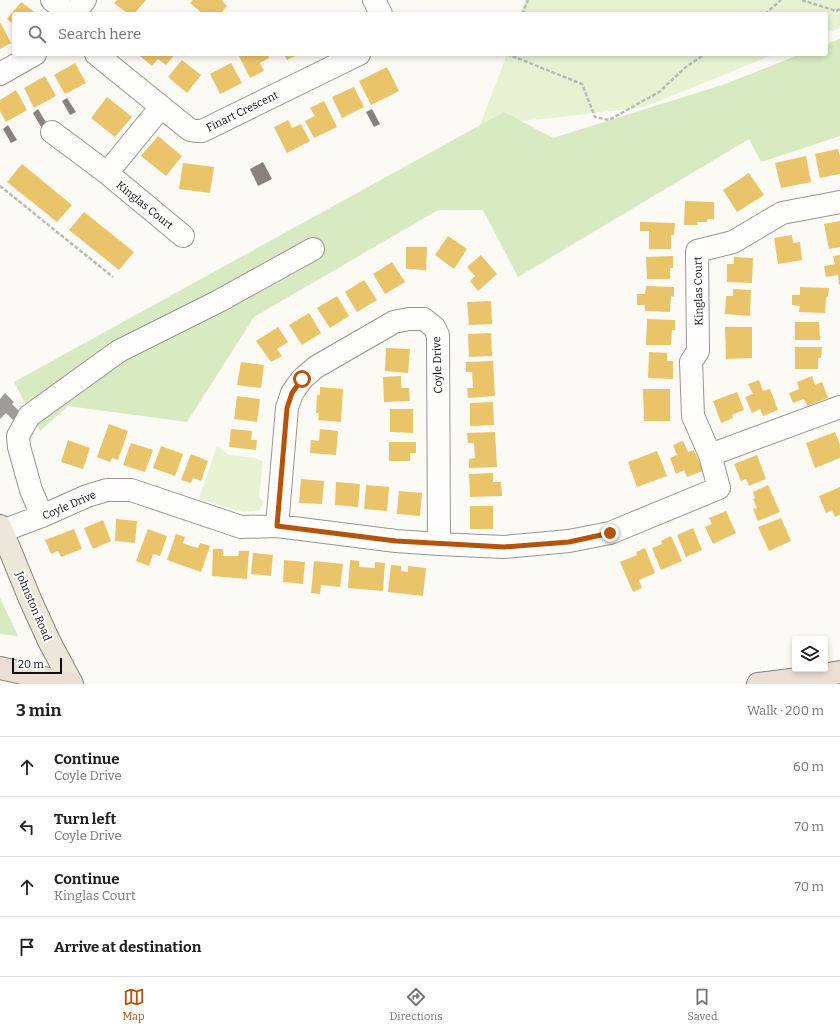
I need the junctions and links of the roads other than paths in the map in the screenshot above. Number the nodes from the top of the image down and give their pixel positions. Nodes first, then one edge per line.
1 (52, 0) edge
2 (85, 0) edge
3 (374, 0) edge
4 (63, 12) edge
5 (75, 12) edge
6 (380, 12) edge
7 (32, 56) edge
8 (98, 56) edge
9 (355, 56) edge
10 (0, 74) edge
11 (161, 107) junction
12 (52, 132) dead end
13 (107, 173) junction
14 (840, 202) edge
15 (183, 236) dead end
16 (313, 250) dead end
17 (840, 407) edge
18 (710, 455) junction
19 (42, 516) junction
20 (277, 526) junction
21 (1, 529) edge
22 (439, 544) junction
23 (0, 668) edge
24 (840, 672) edge
25 (0, 678) edge
26 (46, 684) edge
27 (71, 684) edge
28 (758, 684) edge

1 - 4 street
2 - 5 street
3 - 6 street
7 - 10 street
8 - 11 street, Finart Crescent
9 - 11 street, Finart Crescent
11 - 13 street, Kinglas Court
12 - 13 street, Kinglas Court
13 - 15 street, Kinglas Court
14 - 18 street, Kinglas Court
16 - 19 street
17 - 18 street
18 - 22 street, Kinglas Court
19 - 20 street, Coyle Drive
19 - 21 street, Coyle Drive
20 - 22 street, Coyle Drive
20 - 22 street, Coyle Drive
21 - 27 main road, Johnston Road
23 - 27 highway
24 - 28 highway
25 - 26 highway

